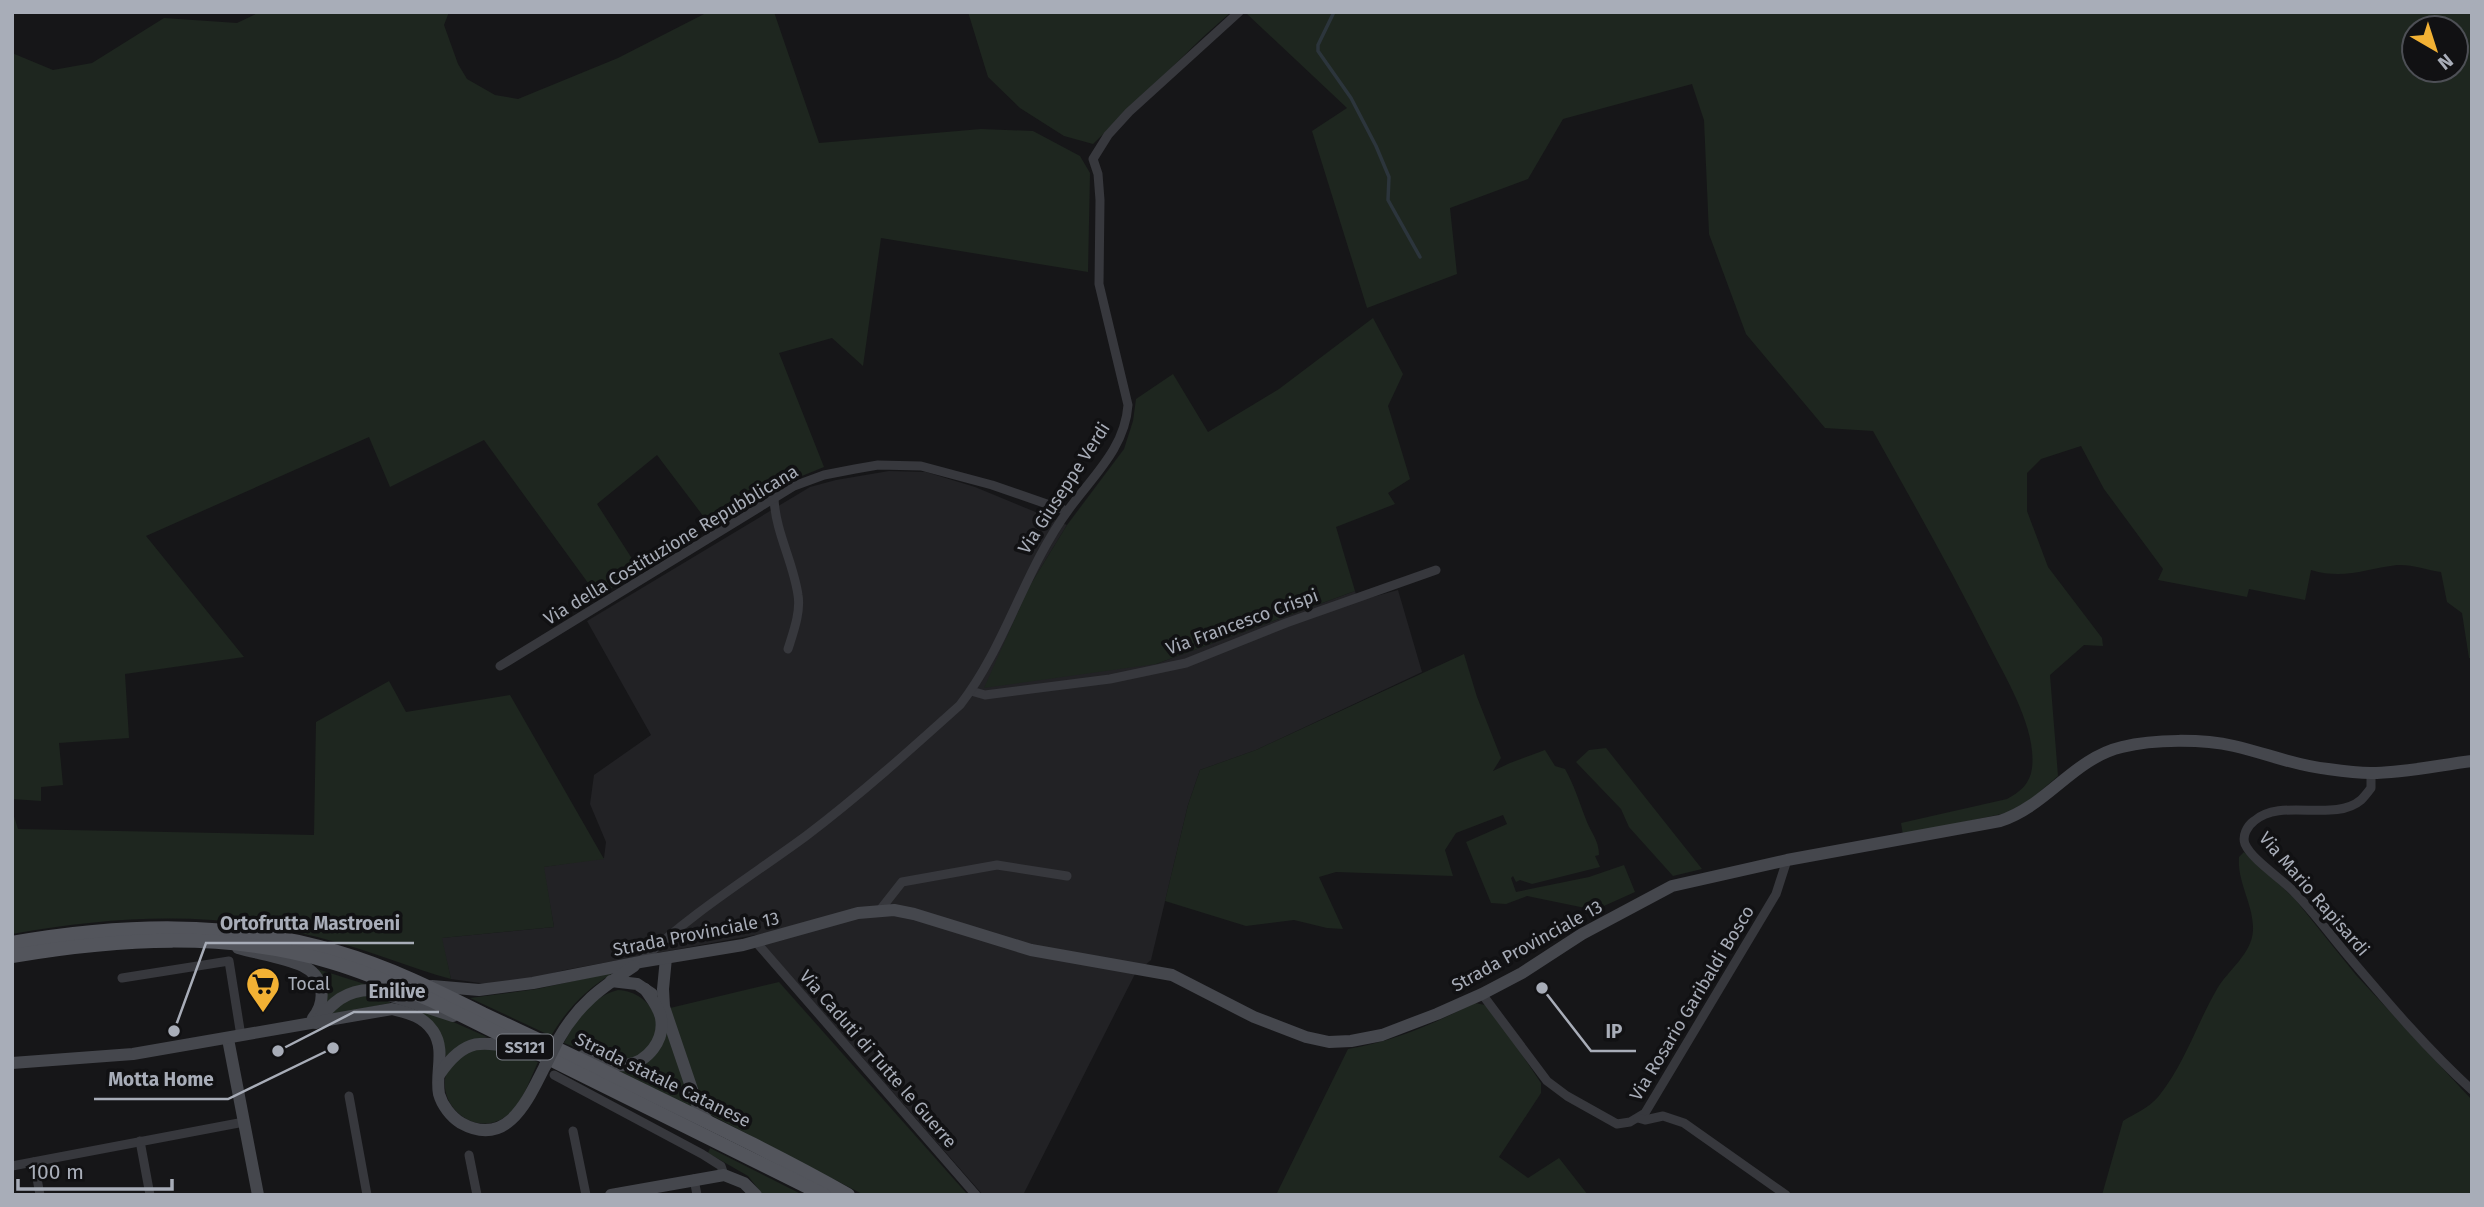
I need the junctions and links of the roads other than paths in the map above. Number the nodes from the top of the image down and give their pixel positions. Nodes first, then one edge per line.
1 (1239, 12) edge
2 (774, 499) junction
3 (1067, 511) junction
4 (1436, 570) dead end
5 (788, 649) dead end
6 (500, 666) dead end
7 (971, 691) junction
8 (2472, 761) edge
9 (2371, 773) junction
10 (1787, 860) junction
11 (1067, 876) dead end
12 (880, 910) junction
13 (664, 938) junction
14 (211, 941) junction
15 (756, 942) junction
16 (12, 943) edge
17 (12, 956) edge
18 (666, 958) junction
19 (640, 962) junction
20 (122, 978) dead end
21 (611, 981) junction
22 (428, 985) junction
23 (645, 989) junction
24 (1482, 994) junction
25 (664, 1007) junction
26 (312, 1021) junction
27 (475, 1023) junction
28 (234, 1037) junction
29 (552, 1057) junction
30 (12, 1063) edge
31 (439, 1075) junction
32 (2472, 1090) edge
33 (349, 1096) dead end
34 (1638, 1118) junction
35 (244, 1122) junction
36 (712, 1125) junction
37 (573, 1132) dead end
38 (140, 1141) junction
39 (469, 1154) dead end
40 (34, 1162) junction
41 (12, 1166) edge
42 (724, 1175) junction
43 (694, 1179) junction
44 (40, 1195) edge
45 (150, 1195) edge
46 (258, 1195) edge
47 (367, 1195) edge
48 (477, 1195) edge
49 (586, 1195) edge
50 (611, 1195) edge
51 (697, 1195) edge
52 (756, 1195) edge
53 (824, 1195) edge
54 (848, 1195) edge
55 (976, 1195) edge
56 (1786, 1195) edge

1 - 3 street, Via Giuseppe Verdi
2 - 3 street, Via della Costituzione Repubblicana
2 - 5 street
2 - 6 street, Via della Costituzione Repubblicana
3 - 7 street, Via Giuseppe Verdi
4 - 7 street, Via Francesco Crispi
7 - 13 street, Via Giuseppe Verdi
8 - 9 main road, Strada Provinciale 13
9 - 10 main road, Strada Provinciale 13
9 - 32 street, Via Mario Rapisardi
10 - 24 main road, Strada Provinciale 13
10 - 34 street, Via Rosario Garibaldi Bosco
11 - 12 street
12 - 15 main road, Strada Provinciale 13
12 - 24 main road, Strada Provinciale 13
13 - 18 street
13 - 19 street, Via Giuseppe Verdi
14 - 17 main road, Strada statale Catanese / SS121
14 - 26 main road
14 - 27 main road, Strada statale Catanese / SS121
15 - 18 main road, Strada Provinciale 13
15 - 55 street, Via Caduti di Tutte le Guerre
16 - 22 main road, Strada statale Catanese / SS121
18 - 19 main road, Strada Provinciale 13
18 - 25 main road
19 - 21 main road
19 - 22 main road, Strada Provinciale 13
20 - 28 street
21 - 23 main road
21 - 29 main road
22 - 29 main road, Strada statale Catanese / SS121
23 - 25 main road
23 - 29 main road
24 - 34 street, Via Rosario Garibaldi Bosco
25 - 36 main road
26 - 27 main road
26 - 28 main road
26 - 31 main road
27 - 29 main road, Strada statale Catanese / SS121
28 - 30 main road
28 - 35 main road
29 - 31 main road
29 - 31 main road
29 - 36 main road, Strada statale Catanese / SS121
29 - 42 street
29 - 53 main road, Strada statale Catanese / SS121
33 - 47 street
34 - 56 street
35 - 38 street
35 - 46 main road
36 - 54 main road, Strada statale Catanese / SS121
37 - 49 street
38 - 40 street
38 - 45 street
39 - 48 street
40 - 41 street
40 - 44 street
42 - 43 main road
42 - 52 main road
43 - 50 main road
43 - 51 street

